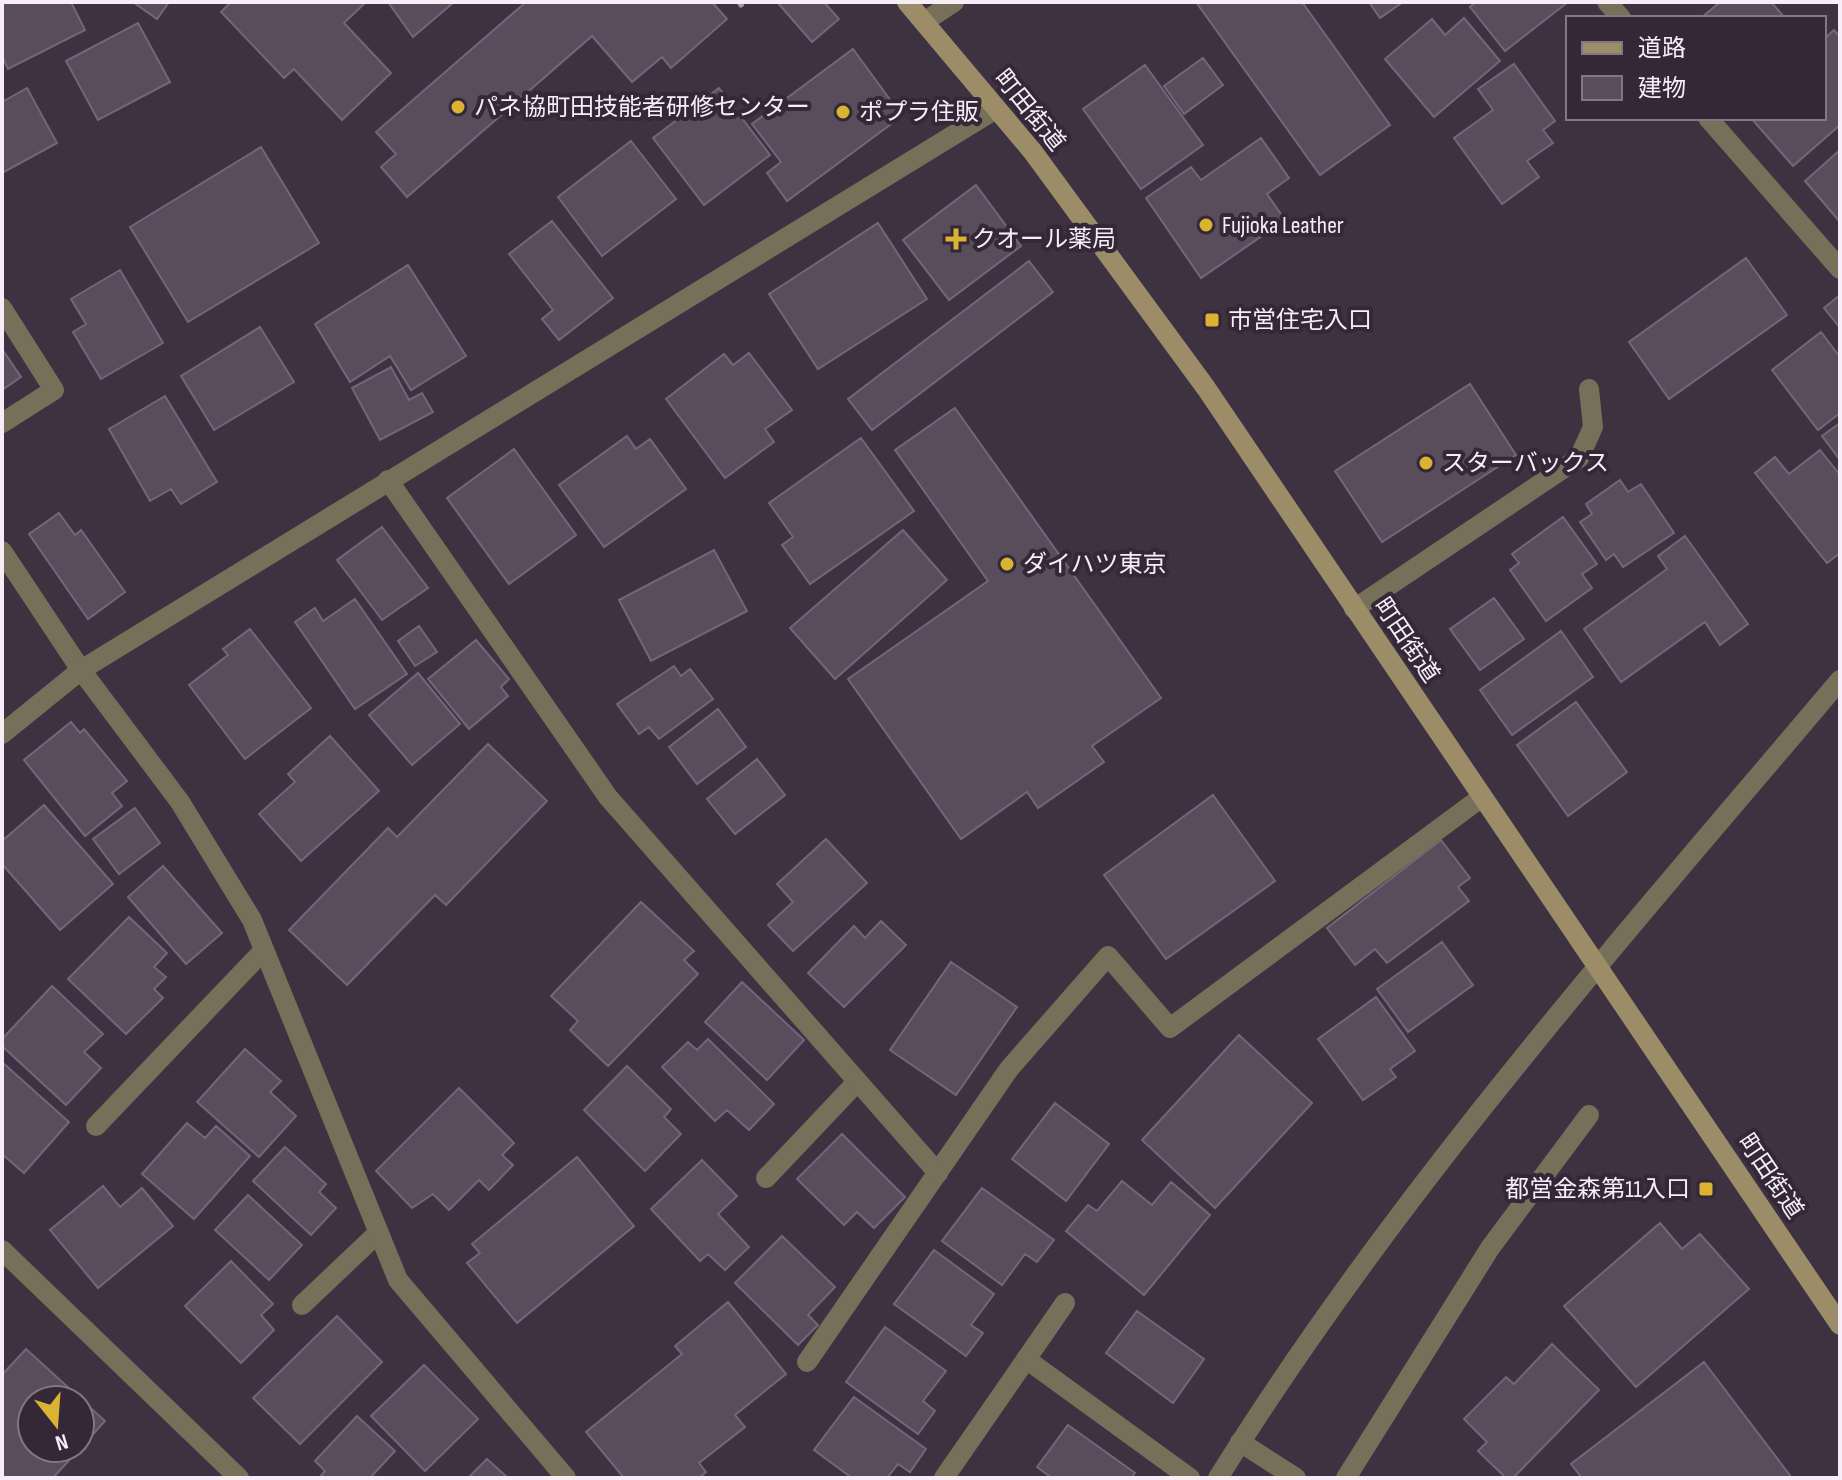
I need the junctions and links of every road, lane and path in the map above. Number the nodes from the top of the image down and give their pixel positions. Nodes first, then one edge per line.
1 (739, 2) edge
2 (745, 2) edge
3 (907, 2) edge
4 (954, 2) edge
5 (924, 22) junction
6 (996, 109) junction
7 (1710, 120) edge
8 (1840, 269) edge
9 (2, 308) edge
10 (1589, 389) dead end
11 (2, 423) edge
12 (388, 480) junction
13 (2, 551) edge
14 (1354, 609) junction
15 (81, 670) junction
16 (1840, 680) edge
17 (2, 734) edge
18 (1482, 797) junction
19 (264, 950) junction
20 (1597, 968) junction
21 (856, 1083) junction
22 (1589, 1115) dead end
23 (96, 1126) dead end
24 (938, 1173) junction
25 (766, 1178) dead end
26 (378, 1233) junction
27 (2, 1250) edge
28 (1065, 1303) dead end
29 (302, 1305) dead end
30 (1840, 1325) edge
31 (1026, 1359) junction
32 (807, 1362) dead end
33 (1240, 1442) junction
34 (239, 1478) edge
35 (566, 1478) edge
36 (944, 1478) edge
37 (1190, 1478) edge
38 (1218, 1478) edge
39 (1296, 1478) edge
40 (1346, 1478) edge

1 - 2 path
3 - 5 main road, 町田街道
4 - 5 street
5 - 6 main road, 町田街道
6 - 12 street
6 - 14 main road, 町田街道
7 - 8 street
9 - 11 street
10 - 14 street
12 - 15 street
12 - 21 street
13 - 15 street
14 - 18 main road, 町田街道
15 - 17 street
15 - 19 street
16 - 20 street
18 - 20 main road, 町田街道
18 - 24 street
19 - 23 street
19 - 26 street
20 - 30 main road, 町田街道
20 - 33 street
21 - 24 street
21 - 25 street
22 - 40 street
24 - 32 street
26 - 29 street
26 - 35 street
27 - 34 street
28 - 31 street
31 - 36 street
31 - 37 street
33 - 38 street
33 - 39 street

